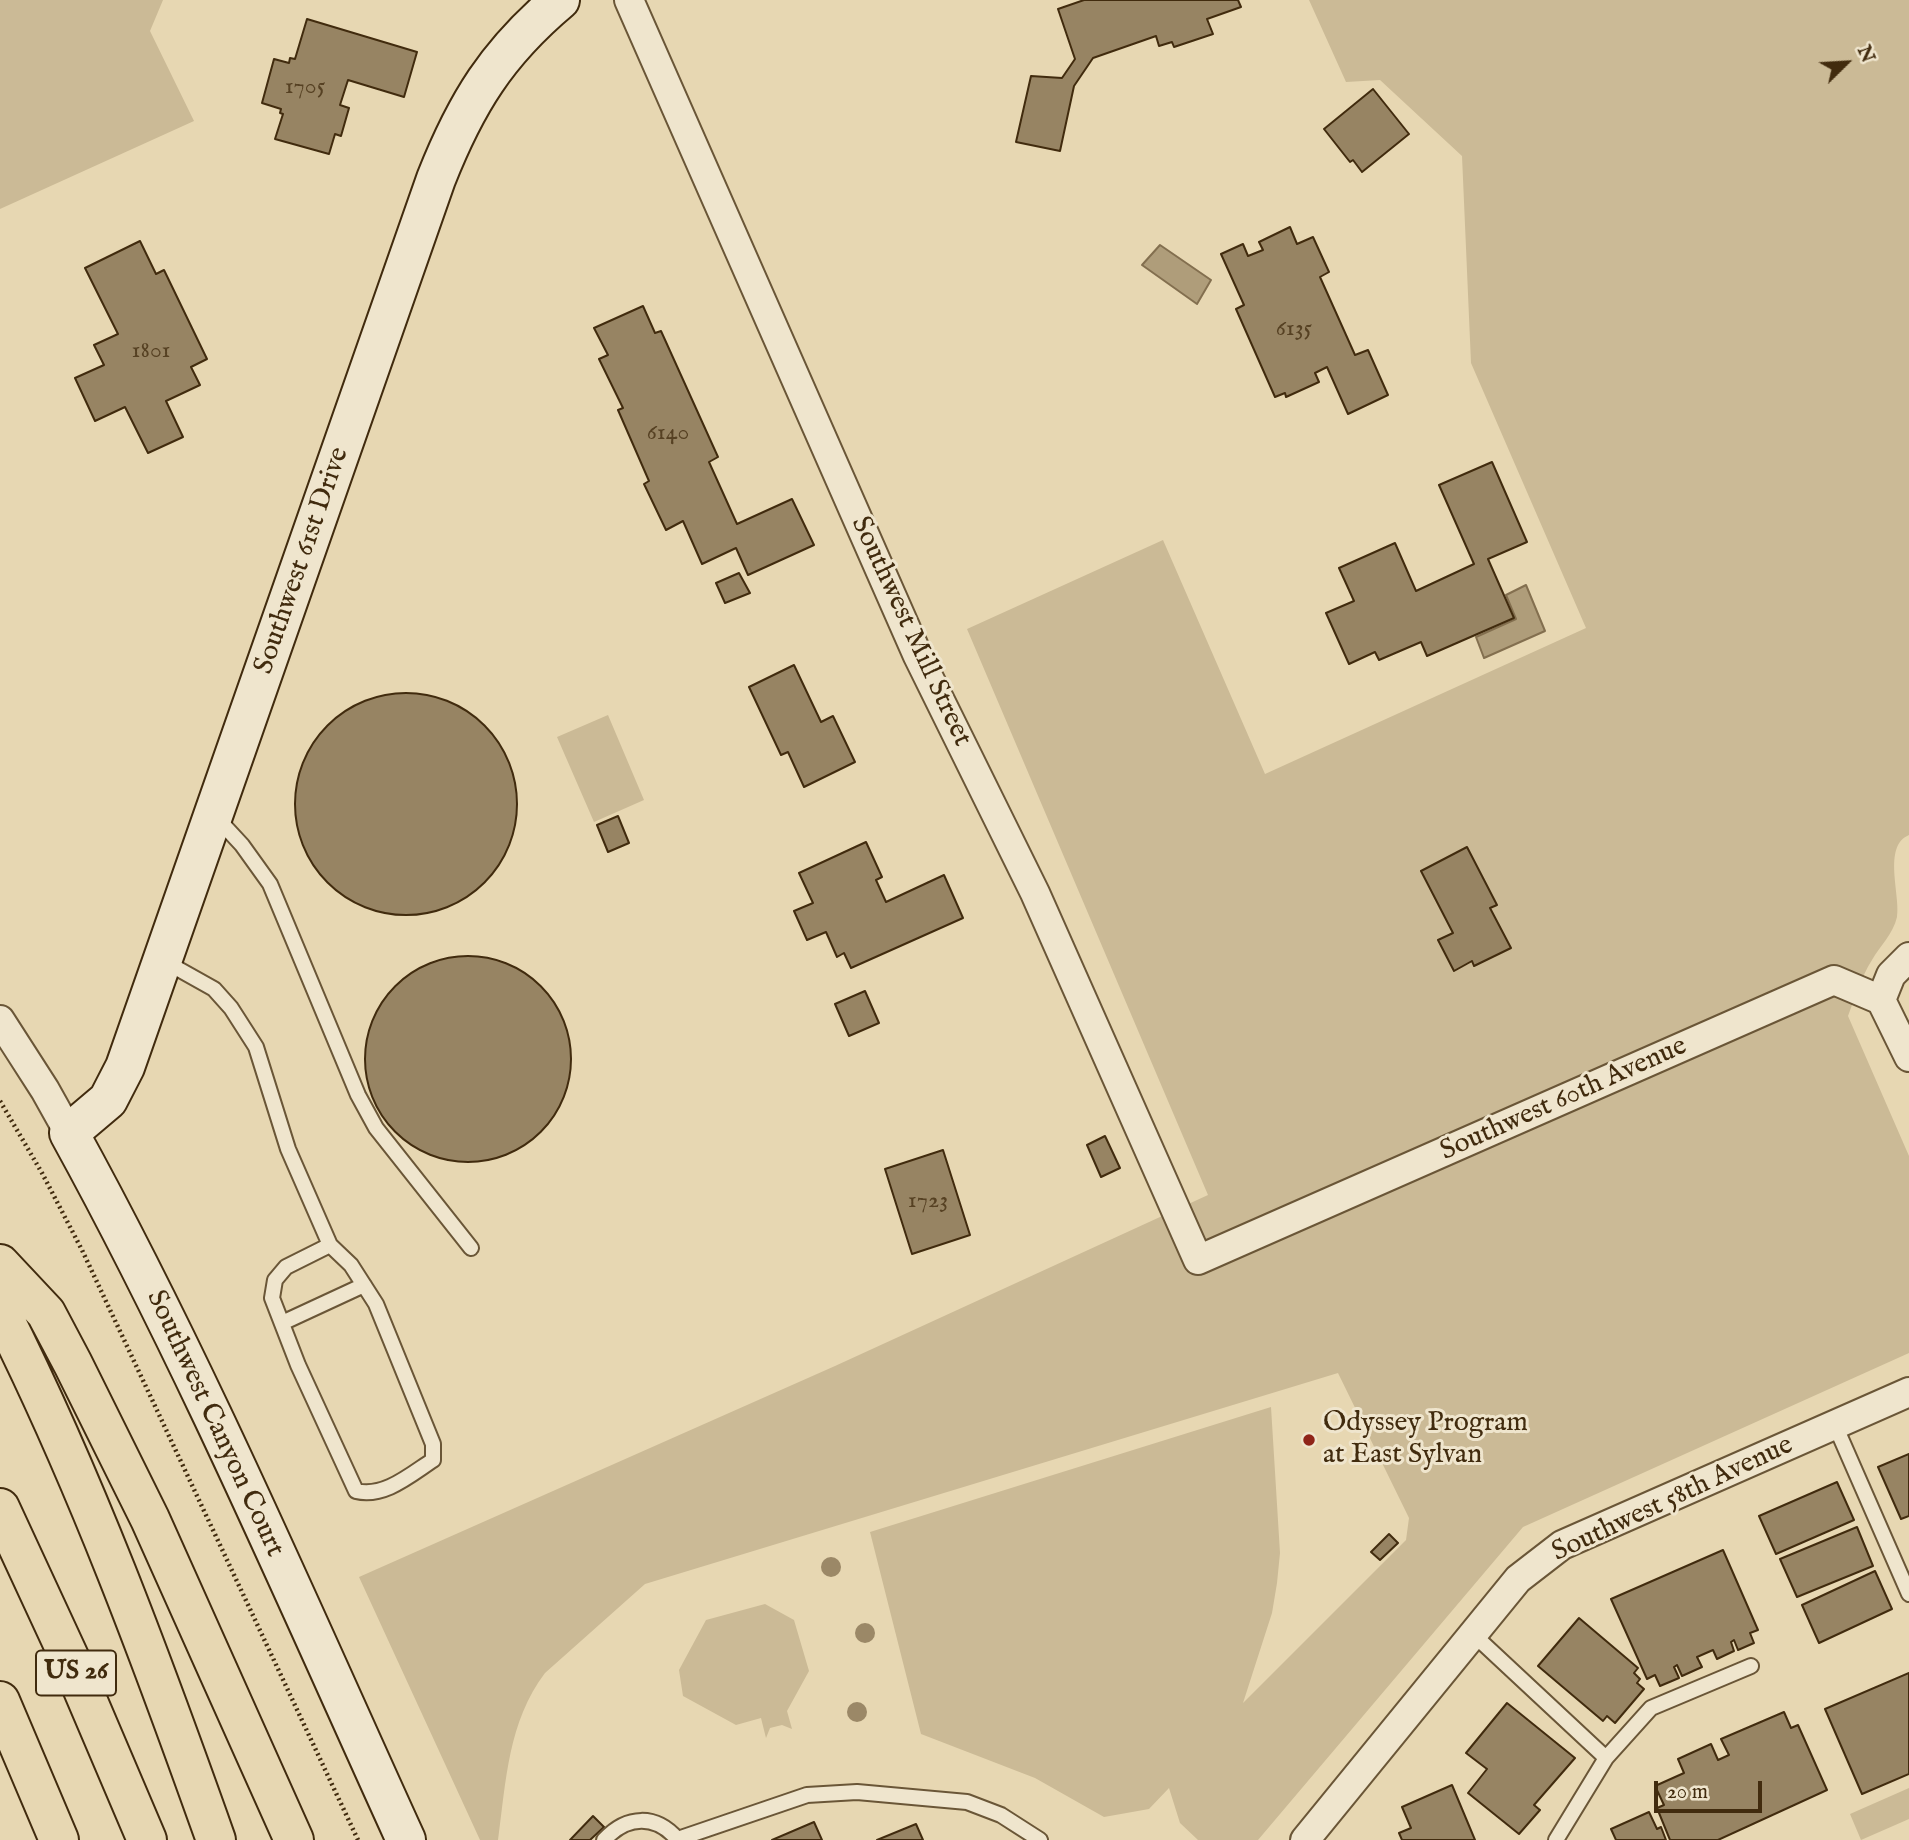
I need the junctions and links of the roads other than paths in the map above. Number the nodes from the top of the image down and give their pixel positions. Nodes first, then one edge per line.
1 (559, 0) edge
2 (629, 0) edge
3 (214, 814) junction
4 (1909, 957) edge
5 (163, 960) junction
6 (1881, 1000) junction
7 (0, 1020) edge
8 (1909, 1056) edge
9 (69, 1133) junction
10 (330, 1245) junction
11 (471, 1248) dead end
12 (1198, 1260) joint
13 (0, 1264) edge
14 (364, 1285) junction
15 (0, 1310) edge
16 (282, 1323) junction
17 (1909, 1392) edge
18 (1835, 1425) junction
19 (0, 1508) edge
20 (1909, 1594) edge
21 (1473, 1633) junction
22 (1751, 1666) dead end
23 (0, 1701) edge
24 (1606, 1758) junction
25 (1316, 1835) edge
26 (678, 1839) edge
27 (59, 1840) edge
28 (147, 1840) edge
29 (216, 1840) edge
30 (294, 1840) edge
31 (406, 1840) edge
32 (604, 1840) edge
33 (1040, 1840) edge
34 (1556, 1840) edge

1 - 3 street, Southwest 61st Drive
2 - 12 street, Southwest Mill Street
3 - 5 street, Southwest 61st Drive
3 - 11 lane
4 - 6 street
5 - 9 street, Southwest 61st Drive
5 - 10 lane
6 - 8 street
6 - 12 street, Southwest 60th Avenue
7 - 9 street, Southwest Canyon Court
9 - 31 street, Southwest Canyon Court
10 - 14 lane
10 - 16 lane
13 - 30 highway
14 - 16 lane
14 - 16 lane
15 - 29 highway
17 - 18 street, Southwest 58th Avenue
18 - 20 lane
18 - 21 street, Southwest 58th Avenue
19 - 28 highway, US 26
21 - 24 lane
21 - 25 street, Southwest 58th Avenue
22 - 24 lane
23 - 27 highway, US 26
24 - 34 lane
26 - 32 lane
26 - 33 lane

